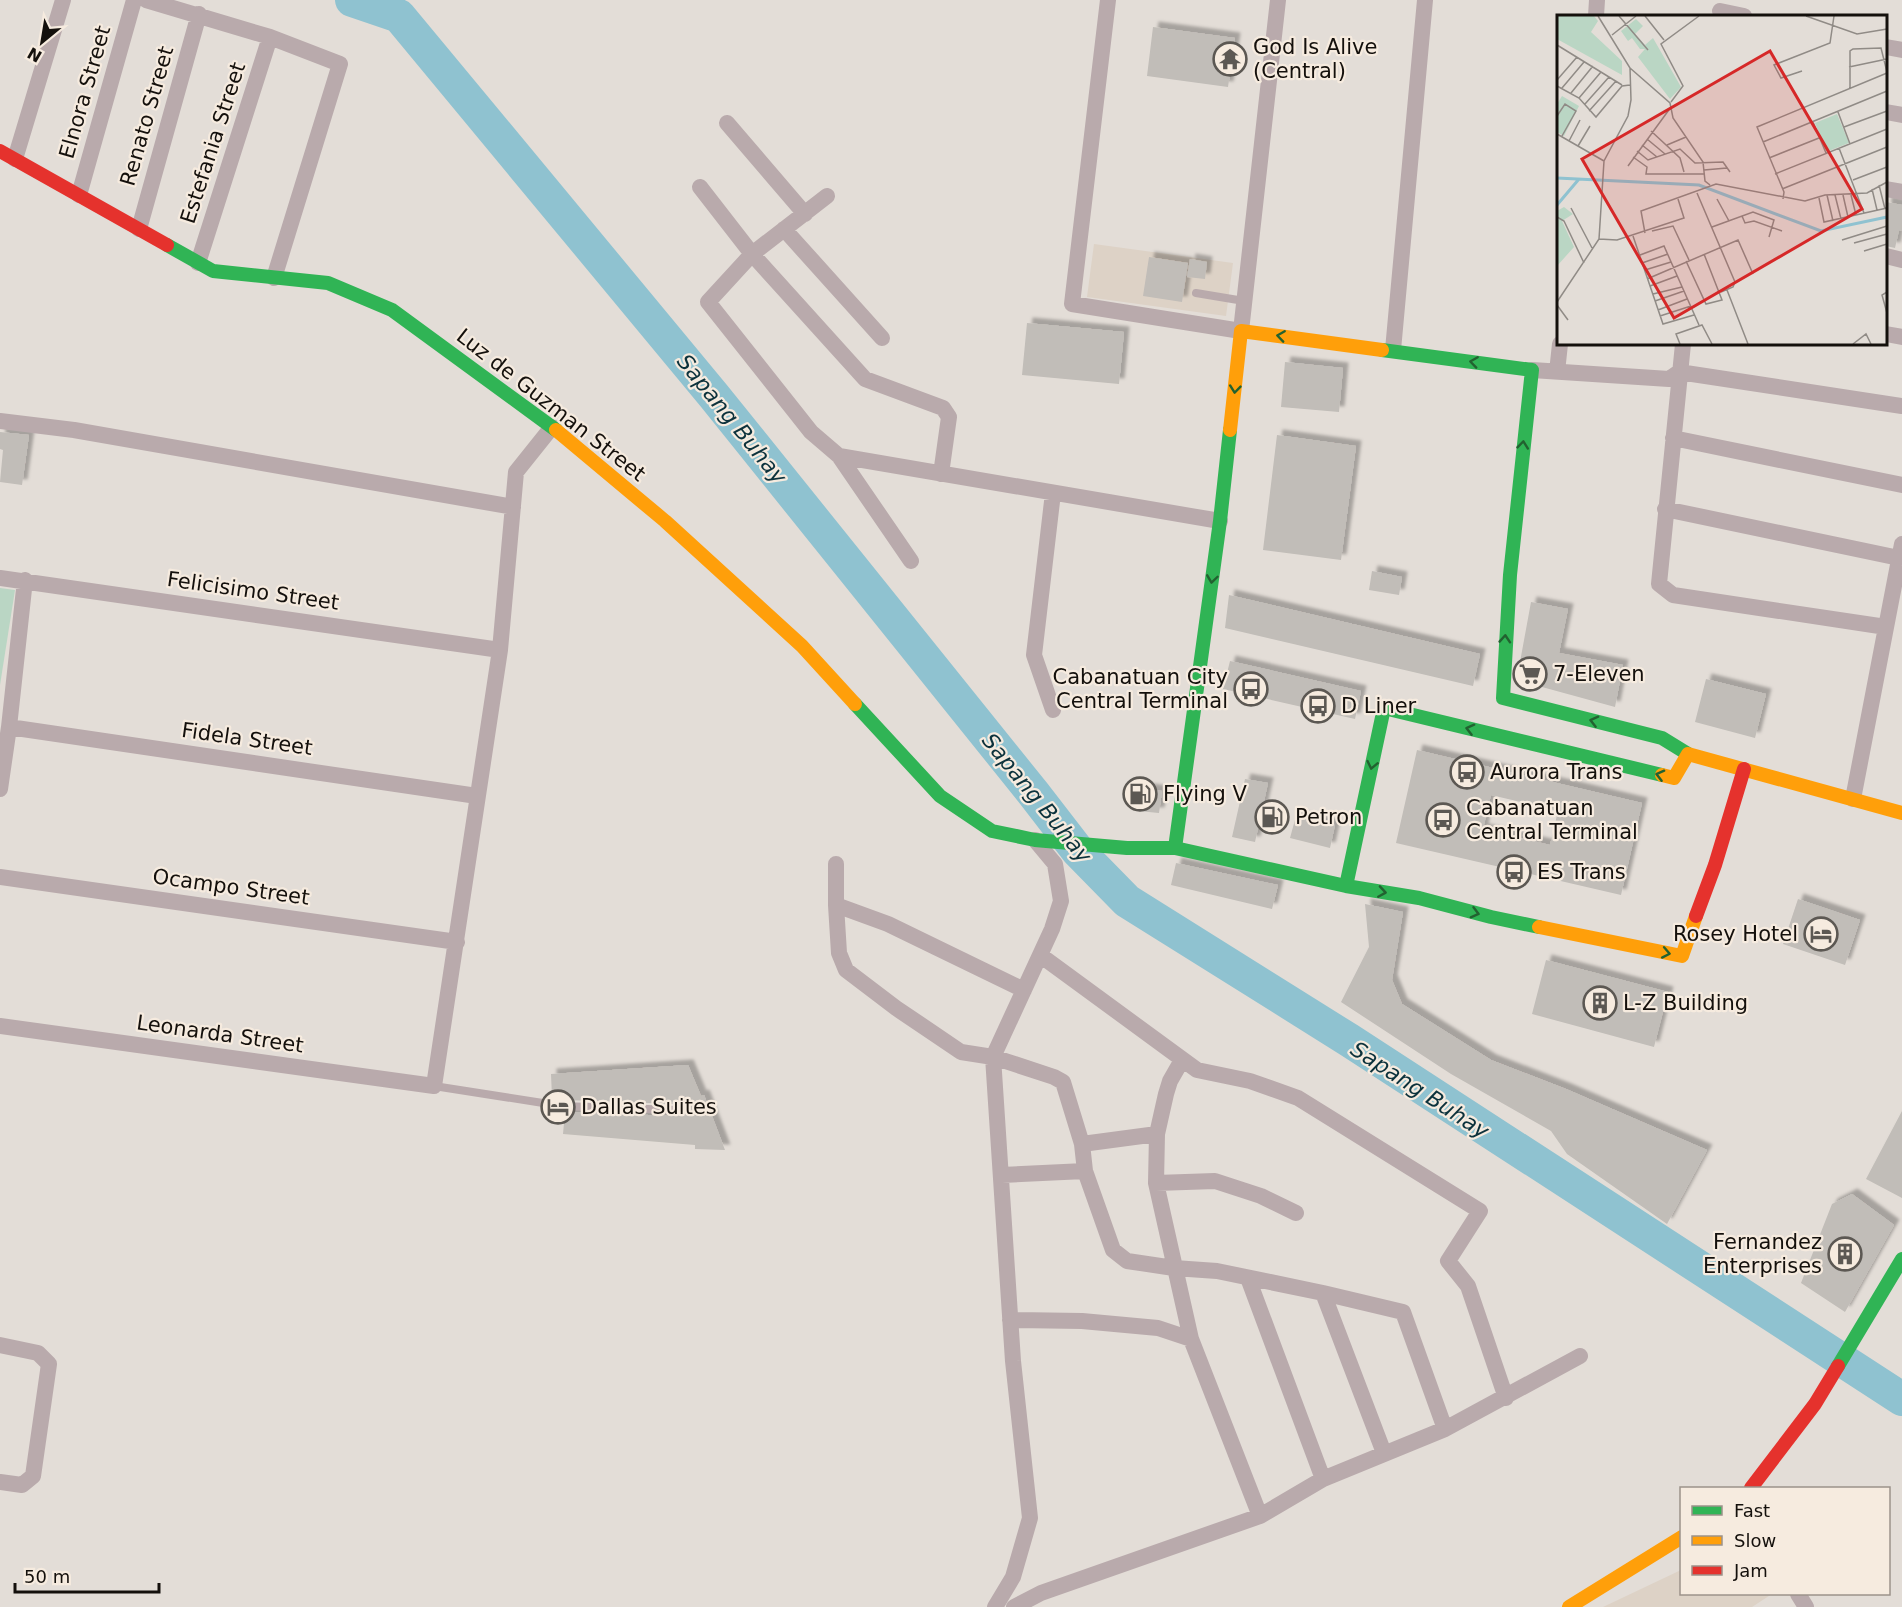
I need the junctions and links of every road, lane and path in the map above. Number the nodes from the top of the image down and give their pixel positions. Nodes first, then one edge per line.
1 (63, 0) edge
2 (134, 0) edge
3 (146, 0) edge
4 (1108, 0) edge
5 (1278, 0) edge
6 (1425, 0) edge
7 (1598, 0) edge
8 (1720, 9) edge
9 (199, 14) junction
10 (1596, 15) edge
11 (1741, 15) edge
12 (270, 37) junction
13 (1887, 47) edge
14 (1902, 50) edge
15 (1887, 112) edge
16 (1902, 115) edge
17 (727, 123) dead end
18 (7, 155) edge
19 (700, 187) dead end
20 (1887, 189) edge
21 (1902, 192) edge
22 (79, 195) junction
23 (827, 196) dead end
24 (805, 214) junction
25 (139, 229) junction
26 (784, 229) junction
27 (752, 254) junction
28 (1887, 256) edge
29 (1902, 260) edge
30 (198, 262) junction
31 (274, 278) junction
32 (1196, 293) dead end
33 (1244, 301) junction
34 (1241, 331) junction
35 (1887, 334) edge
36 (1902, 337) edge
37 (882, 338) dead end
38 (1560, 345) edge
39 (1683, 345) edge
40 (1393, 350) junction
41 (1532, 370) junction
42 (1557, 372) junction
43 (1679, 372) junction
44 (1902, 406) edge
45 (0, 421) edge
46 (552, 427) junction
47 (1673, 438) junction
48 (839, 456) junction
49 (941, 474) junction
50 (1902, 485) edge
51 (1053, 493) junction
52 (513, 507) junction
53 (1665, 509) junction
54 (1220, 521) junction
55 (1900, 551) edge
56 (911, 561) dead end
57 (0, 578) edge
58 (25, 580) junction
59 (1886, 627) junction
60 (500, 650) junction
61 (1053, 710) dead end
62 (9, 727) junction
63 (1688, 754) junction
64 (1744, 769) junction
65 (0, 789) edge
66 (477, 796) junction
67 (1853, 799) junction
68 (1902, 813) edge
69 (1044, 840) junction
70 (1175, 848) junction
71 (836, 864) dead end
72 (0, 877) edge
73 (1346, 886) junction
74 (836, 904) junction
75 (456, 942) junction
76 (1040, 955) junction
77 (1024, 990) junction
78 (0, 1026) edge
79 (993, 1057) junction
80 (1182, 1060) junction
81 (434, 1086) junction
82 (676, 1110) dead end
83 (1157, 1134) junction
84 (1082, 1144) junction
85 (1085, 1171) junction
86 (1002, 1176) junction
87 (1156, 1182) junction
88 (1296, 1213) dead end
89 (1902, 1259) edge
90 (1174, 1268) junction
91 (1248, 1278) junction
92 (1323, 1293) junction
93 (1010, 1320) junction
94 (1191, 1339) junction
95 (0, 1345) edge
96 (1580, 1356) dead end
97 (1506, 1398) junction
98 (1445, 1429) junction
99 (1384, 1453) junction
100 (1323, 1479) junction
101 (0, 1482) edge
102 (1752, 1487) edge
103 (1260, 1516) junction
104 (1680, 1538) edge
105 (995, 1607) edge
106 (1014, 1607) edge
107 (1569, 1607) edge

1 - 18 street
2 - 22 street, Elnora Street
3 - 9 street
4 - 34 street
5 - 33 street
6 - 40 street
7 - 10 street
8 - 11 street
9 - 12 street
9 - 25 street, Renato Street
12 - 30 street, Estefania Street
12 - 31 street
13 - 14 street
15 - 16 street
17 - 24 street
18 - 22 street, Luz de Guzman Street
19 - 27 street
20 - 21 street
22 - 25 street, Luz de Guzman Street
23 - 24 street
24 - 26 street
25 - 30 street, Luz de Guzman Street
26 - 27 street
26 - 37 street
27 - 48 street
27 - 49 street
28 - 29 street
30 - 31 street, Luz de Guzman Street
31 - 46 street, Luz de Guzman Street
32 - 33 lane
33 - 34 street
40 -> 34 street
34 -> 54 street
35 - 36 street
38 - 42 street
39 - 43 street
41 -> 40 street
41 - 42 street
63 -> 41 street
42 - 43 street
43 - 44 street
43 - 47 street
45 - 52 street
46 - 52 street
46 - 69 street, Luz de Guzman Street
47 - 50 street
47 - 53 street
48 - 49 street
48 - 56 street
49 - 51 street
51 - 54 street
51 - 61 street
52 - 60 street
53 - 55 street
53 - 59 street
54 -> 70 street
55 - 59 street
57 - 58 street, Felicisimo Street
58 - 60 street, Felicisimo Street
58 - 62 street
59 - 67 street
60 - 66 street
62 - 65 street
62 - 66 street, Fidela Street
63 - 64 street
63 -> 73 street
64 - 67 street
73 -> 64 street
66 - 75 street
67 - 68 street
69 - 70 street
69 - 76 street
70 - 73 street
71 - 74 street
72 - 75 street, Ocampo Street
74 - 77 street
74 - 79 street
75 - 81 street
76 - 77 street
76 - 80 street
77 - 79 street
78 - 81 street, Leonarda Street
79 - 84 street
79 - 86 street
80 - 83 street
80 - 97 street
81 - 82 lane
83 - 84 street
83 - 87 street
84 - 85 street
85 - 86 street
85 - 90 street
86 - 93 street
87 - 88 street
87 - 90 street
89 - 102 street
90 - 91 street
90 - 94 street
91 - 92 street
91 - 100 street
92 - 98 street
92 - 99 street
93 - 94 street
93 - 105 street
94 - 103 street
95 - 101 street
96 - 97 street
97 - 98 street
98 - 99 street
99 - 100 street
100 - 103 street
103 - 106 street
104 - 107 street

